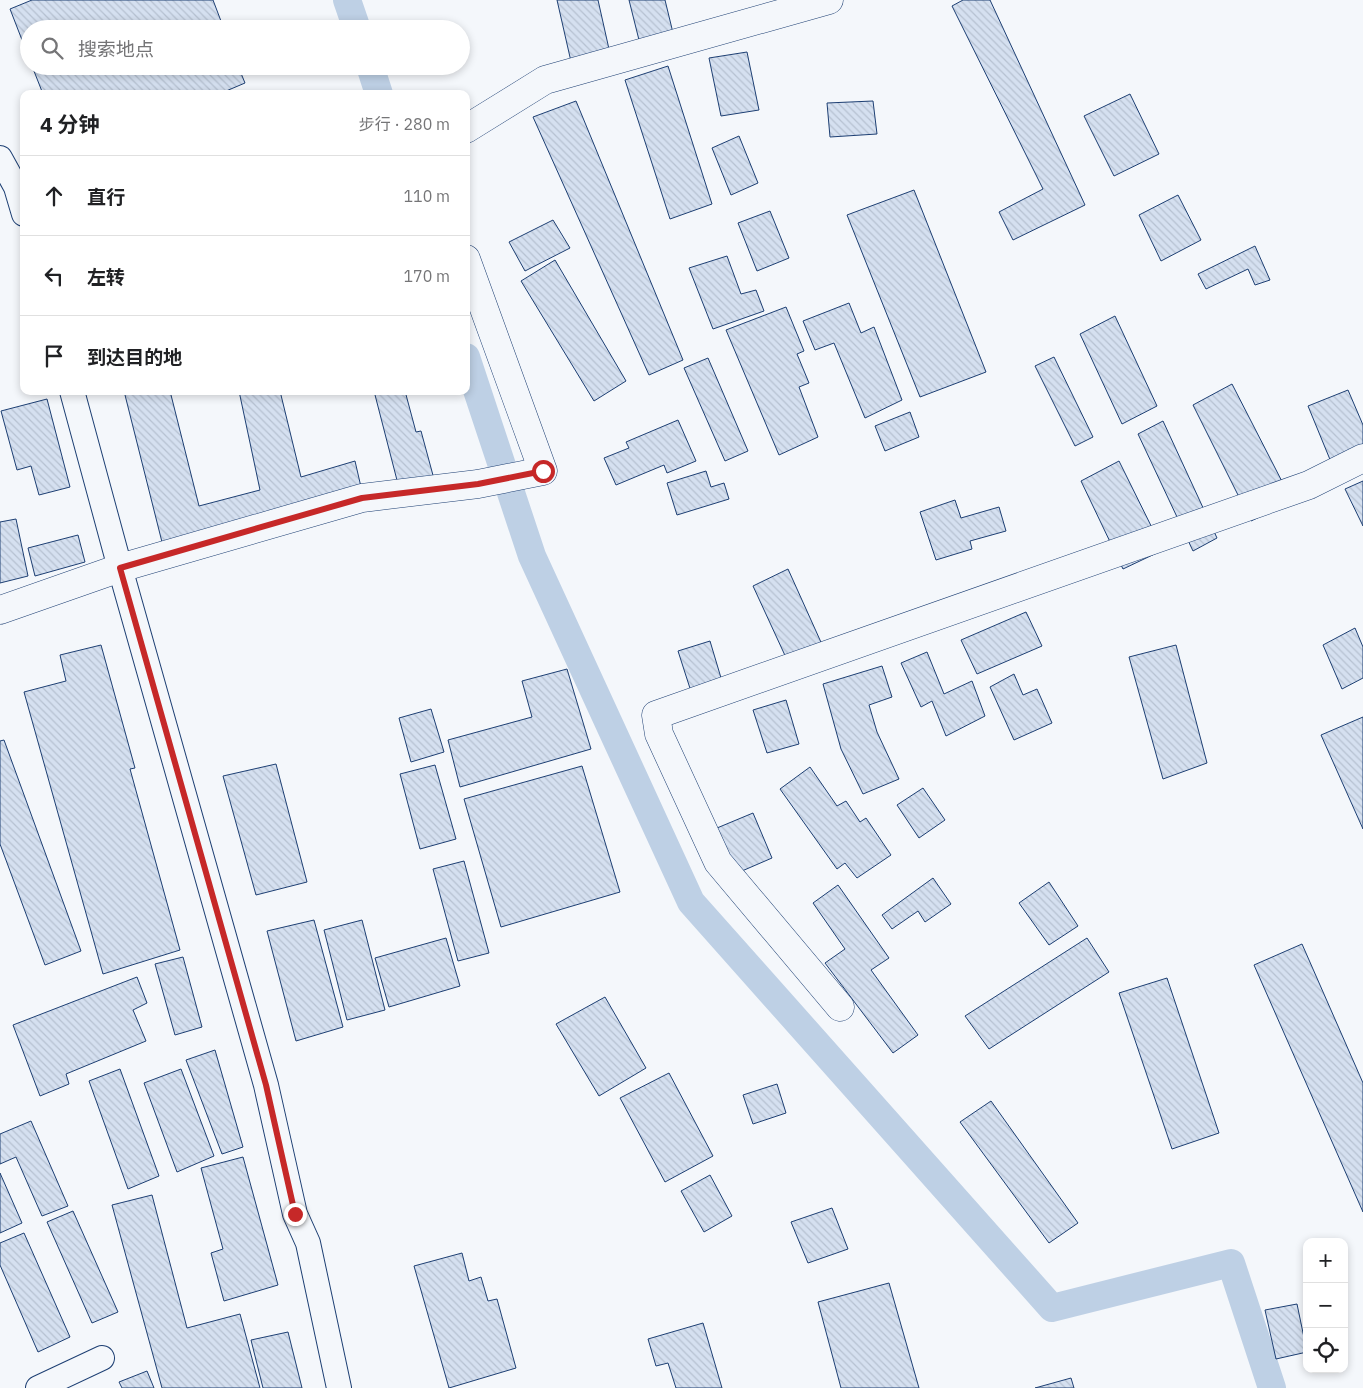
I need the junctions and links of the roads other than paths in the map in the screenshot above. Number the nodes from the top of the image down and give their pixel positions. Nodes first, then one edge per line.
1 (829, 0) edge
2 (470, 127) edge
3 (0, 158) edge
4 (20, 200) edge
5 (470, 270) edge
6 (73, 395) edge
7 (1363, 458) edge
8 (120, 568) junction
9 (0, 610) edge
10 (840, 1007) dead end
11 (102, 1358) dead end
12 (38, 1388) edge
13 (339, 1388) edge

1 - 2 street
3 - 4 street
5 - 8 street
6 - 8 street
7 - 10 street
8 - 9 street
8 - 13 street
11 - 12 street

